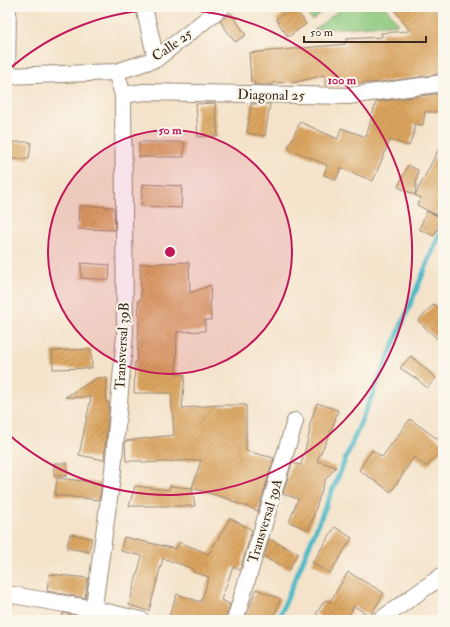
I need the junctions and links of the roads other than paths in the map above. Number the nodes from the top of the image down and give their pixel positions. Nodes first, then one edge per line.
1 (8, 7) edge
2 (144, 7) edge
3 (222, 7) edge
4 (156, 59) junction
5 (116, 72) junction
6 (7, 76) edge
7 (443, 83) edge
8 (123, 95) junction
9 (295, 421) dead end
10 (443, 575) edge
11 (7, 594) edge
12 (93, 614) edge
13 (141, 620) edge
14 (235, 620) edge
15 (380, 620) edge

1 - 6 street
2 - 4 street
3 - 4 street, Calle 25
4 - 5 street, Calle 25
5 - 6 street
5 - 8 street, Transversal 39B
7 - 8 street, Diagonal 25
8 - 12 street, Transversal 39B
9 - 14 street, Transversal 39A
10 - 15 street
11 - 12 street
12 - 13 street

